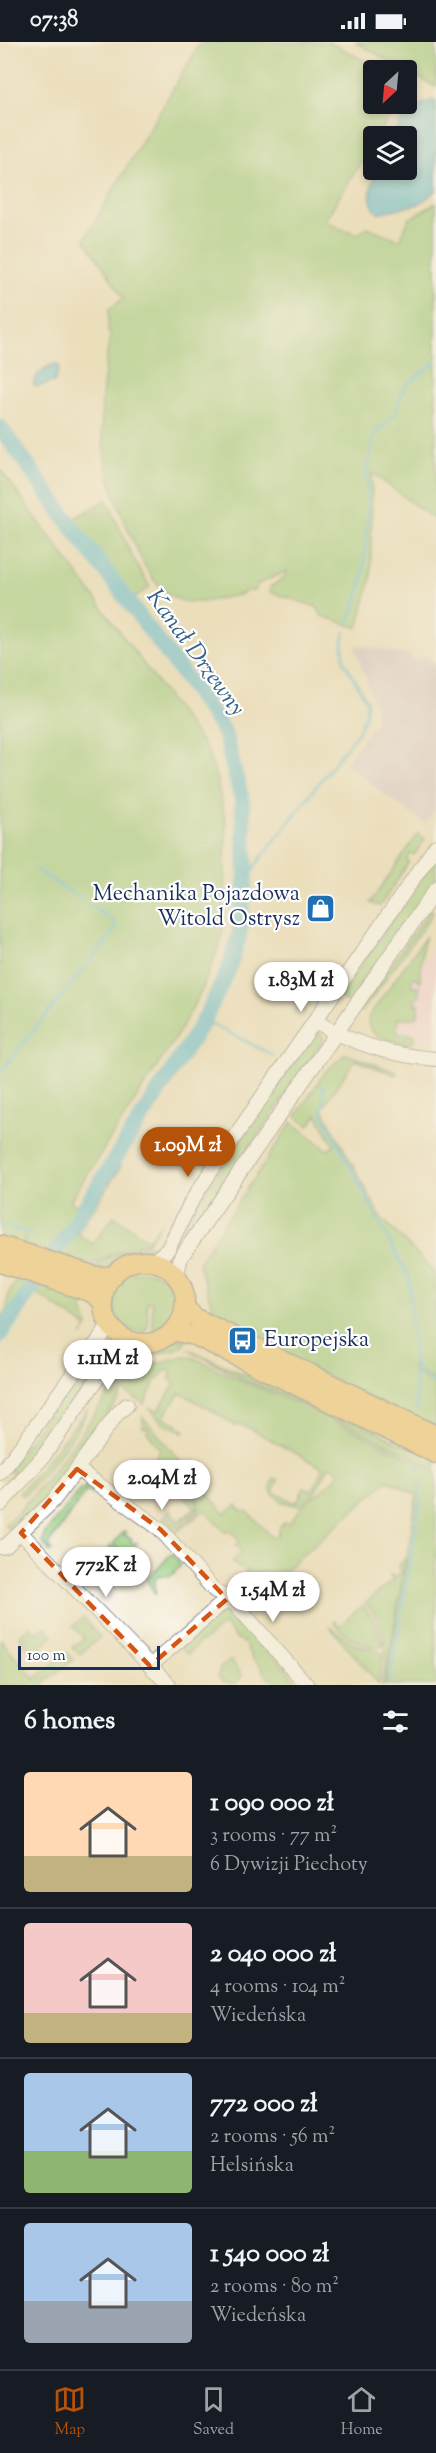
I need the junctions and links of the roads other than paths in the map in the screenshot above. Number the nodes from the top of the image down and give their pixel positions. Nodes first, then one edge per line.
1 (436, 846) edge
2 (436, 889) edge
3 (315, 1021) junction
4 (336, 1033) junction
5 (436, 1059) edge
6 (0, 1245) edge
7 (0, 1263) edge
8 (153, 1263) junction
9 (113, 1276) junction
10 (176, 1276) junction
11 (103, 1302) junction
12 (184, 1307) junction
13 (109, 1323) junction
14 (172, 1331) junction
15 (128, 1339) junction
16 (127, 1405) dead end
17 (436, 1435) edge
18 (436, 1454) edge
19 (77, 1469) junction
20 (0, 1473) edge
21 (0, 1505) edge
22 (21, 1533) junction
23 (0, 1547) edge
24 (227, 1599) junction
25 (150, 1666) junction
26 (169, 1685) edge
27 (307, 1685) edge

1 - 3 street
2 - 4 street
3 - 4 street
3 - 8 street
4 - 5 street
4 - 10 street
6 - 9 main road
7 - 11 main road
8 - 9 main road
8 - 10 main road
9 - 11 main road
10 - 12 main road
11 - 13 main road
12 - 14 main road
12 - 17 main road
13 - 15 main road
13 - 20 street
14 - 15 main road
14 - 18 main road
15 - 21 street
16 - 19 street
19 - 22 street
19 - 24 street
22 - 23 street
22 - 25 street
24 - 25 street
24 - 27 street
25 - 26 street

